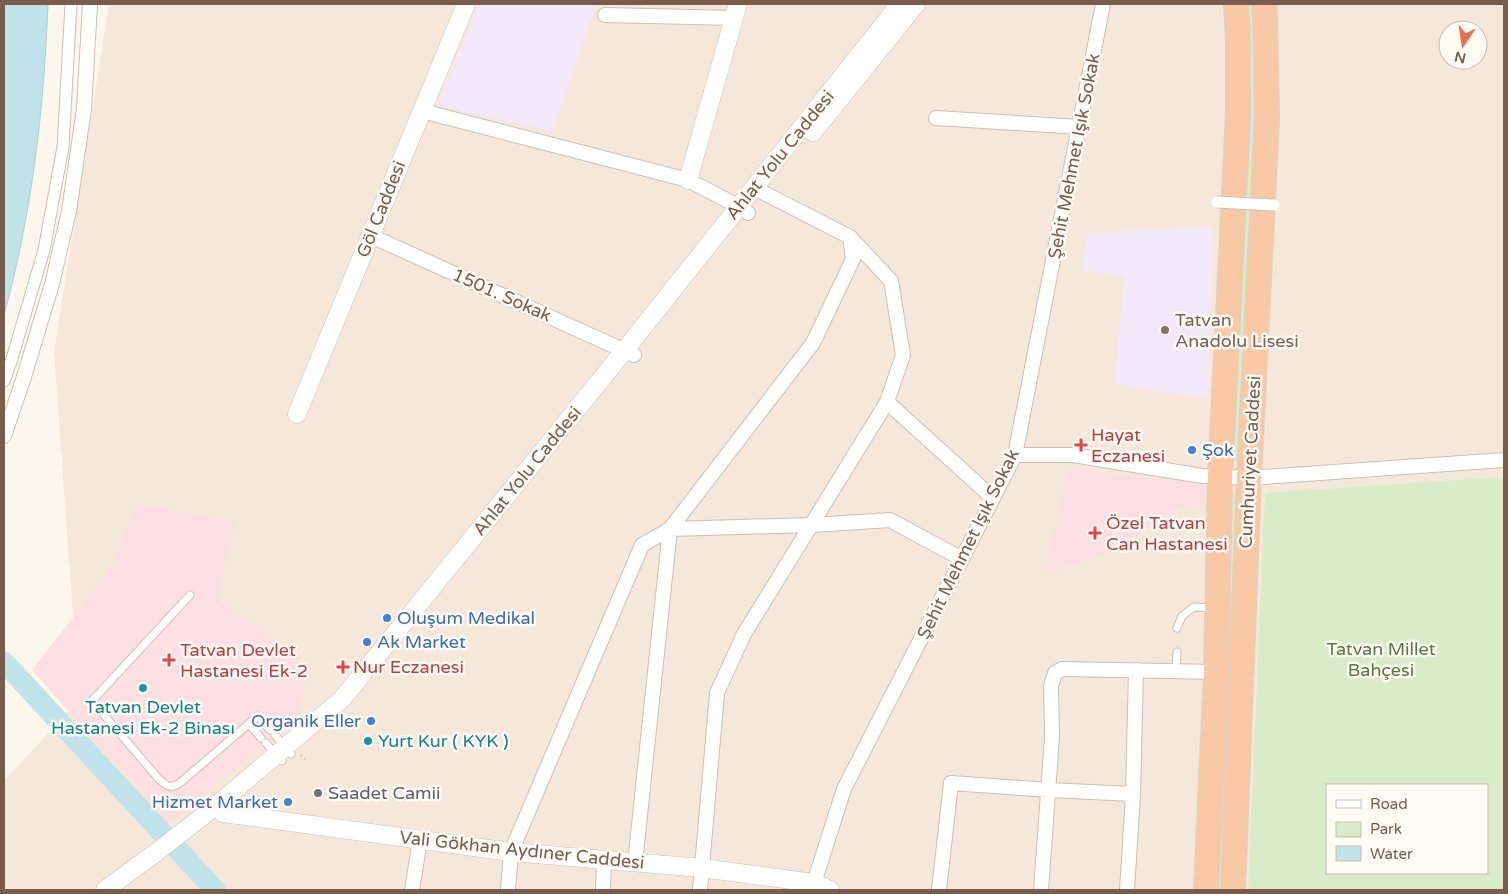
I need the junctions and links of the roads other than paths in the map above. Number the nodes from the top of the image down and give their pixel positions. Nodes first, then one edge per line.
1 (71, 4) edge
2 (90, 4) edge
3 (466, 4) edge
4 (900, 4) edge
5 (916, 4) edge
6 (1103, 4) edge
7 (1236, 4) edge
8 (1264, 4) edge
9 (736, 11) edge
10 (605, 14) dead end
11 (422, 111) junction
12 (936, 118) dead end
13 (1080, 127) junction
14 (688, 180) junction
15 (759, 190) junction
16 (1217, 202) dead end
17 (1274, 205) dead end
18 (743, 210) junction
19 (370, 236) junction
20 (850, 237) junction
21 (629, 353) junction
22 (4, 382) edge
23 (887, 402) junction
24 (297, 414) dead end
25 (4, 436) edge
26 (1015, 455) junction
27 (1504, 460) edge
28 (1220, 477) junction
29 (1249, 478) junction
30 (993, 498) junction
31 (812, 525) junction
32 (670, 529) junction
33 (962, 558) junction
34 (190, 595) dead end
35 (1217, 608) junction
36 (1177, 628) dead end
37 (1177, 652) dead end
38 (1136, 670) junction
39 (1176, 671) junction
40 (1216, 672) junction
41 (249, 724) junction
42 (282, 748) junction
43 (1049, 790) junction
44 (1133, 794) junction
45 (220, 809) junction
46 (420, 840) junction
47 (511, 852) junction
48 (163, 855) junction
49 (604, 860) junction
50 (635, 863) junction
51 (702, 868) junction
52 (814, 886) edge
53 (106, 890) edge
54 (126, 890) edge
55 (412, 890) edge
56 (508, 890) edge
57 (603, 890) edge
58 (700, 890) edge
59 (830, 890) edge
60 (939, 890) edge
61 (1041, 890) edge
62 (1127, 890) edge
63 (1206, 890) edge
64 (1233, 890) edge

1 - 22 street
2 - 25 street
3 - 11 street, Göl Caddesi
4 - 15 street, Ahlat Yolu Caddesi
5 - 15 street, Ahlat Yolu Caddesi
6 - 13 street, Şehit Mehmet Işık Sokak
7 - 28 highway, Cumhuriyet Caddesi
8 - 29 highway, Cumhuriyet Caddesi
9 - 10 street
9 - 14 street
11 - 14 street
11 - 19 street, Göl Caddesi
12 - 13 street
13 - 26 street, Şehit Mehmet Işık Sokak
14 - 18 street
15 - 18 street, Ahlat Yolu Caddesi
15 - 20 street
16 - 17 street, bridge
18 - 21 street, Ahlat Yolu Caddesi
19 - 21 street, 1501. Sokak
19 - 24 street, Göl Caddesi
20 - 23 street
20 - 32 street
21 - 42 street, Ahlat Yolu Caddesi
23 - 30 street
23 - 31 street
26 - 28 street
26 - 30 street, Şehit Mehmet Işık Sokak
27 - 29 street
28 - 29 street
28 - 35 highway, Cumhuriyet Caddesi
29 - 64 highway, Cumhuriyet Caddesi
30 - 33 street, Şehit Mehmet Işık Sokak
31 - 32 street
31 - 33 street
31 - 51 street
32 - 47 street
32 - 50 street
33 - 52 street, Şehit Mehmet Işık Sokak
34 - 41 lane
35 - 36 lane
35 - 40 highway, Cumhuriyet Caddesi
37 - 39 lane
38 - 39 street
38 - 43 street
38 - 44 street
39 - 40 street
40 - 63 highway, Cumhuriyet Caddesi
41 - 42 lane
41 - 42 lane
42 - 45 street, Ahlat Yolu Caddesi
43 - 44 street
43 - 60 street
43 - 61 street
44 - 62 street
45 - 46 street, Vali Gökhan Aydıner Caddesi
45 - 48 street, Ahlat Yolu Caddesi
46 - 47 street, Vali Gökhan Aydıner Caddesi
46 - 55 street
47 - 49 street, Vali Gökhan Aydıner Caddesi
47 - 56 street
48 - 53 street, Ahlat Yolu Caddesi
48 - 54 street, Ahlat Yolu Caddesi
49 - 50 street, Vali Gökhan Aydıner Caddesi
49 - 57 street
50 - 51 street, Vali Gökhan Aydıner Caddesi
51 - 52 street, Vali Gökhan Aydıner Caddesi
51 - 58 street
52 - 59 street, Vali Gökhan Aydıner Caddesi

